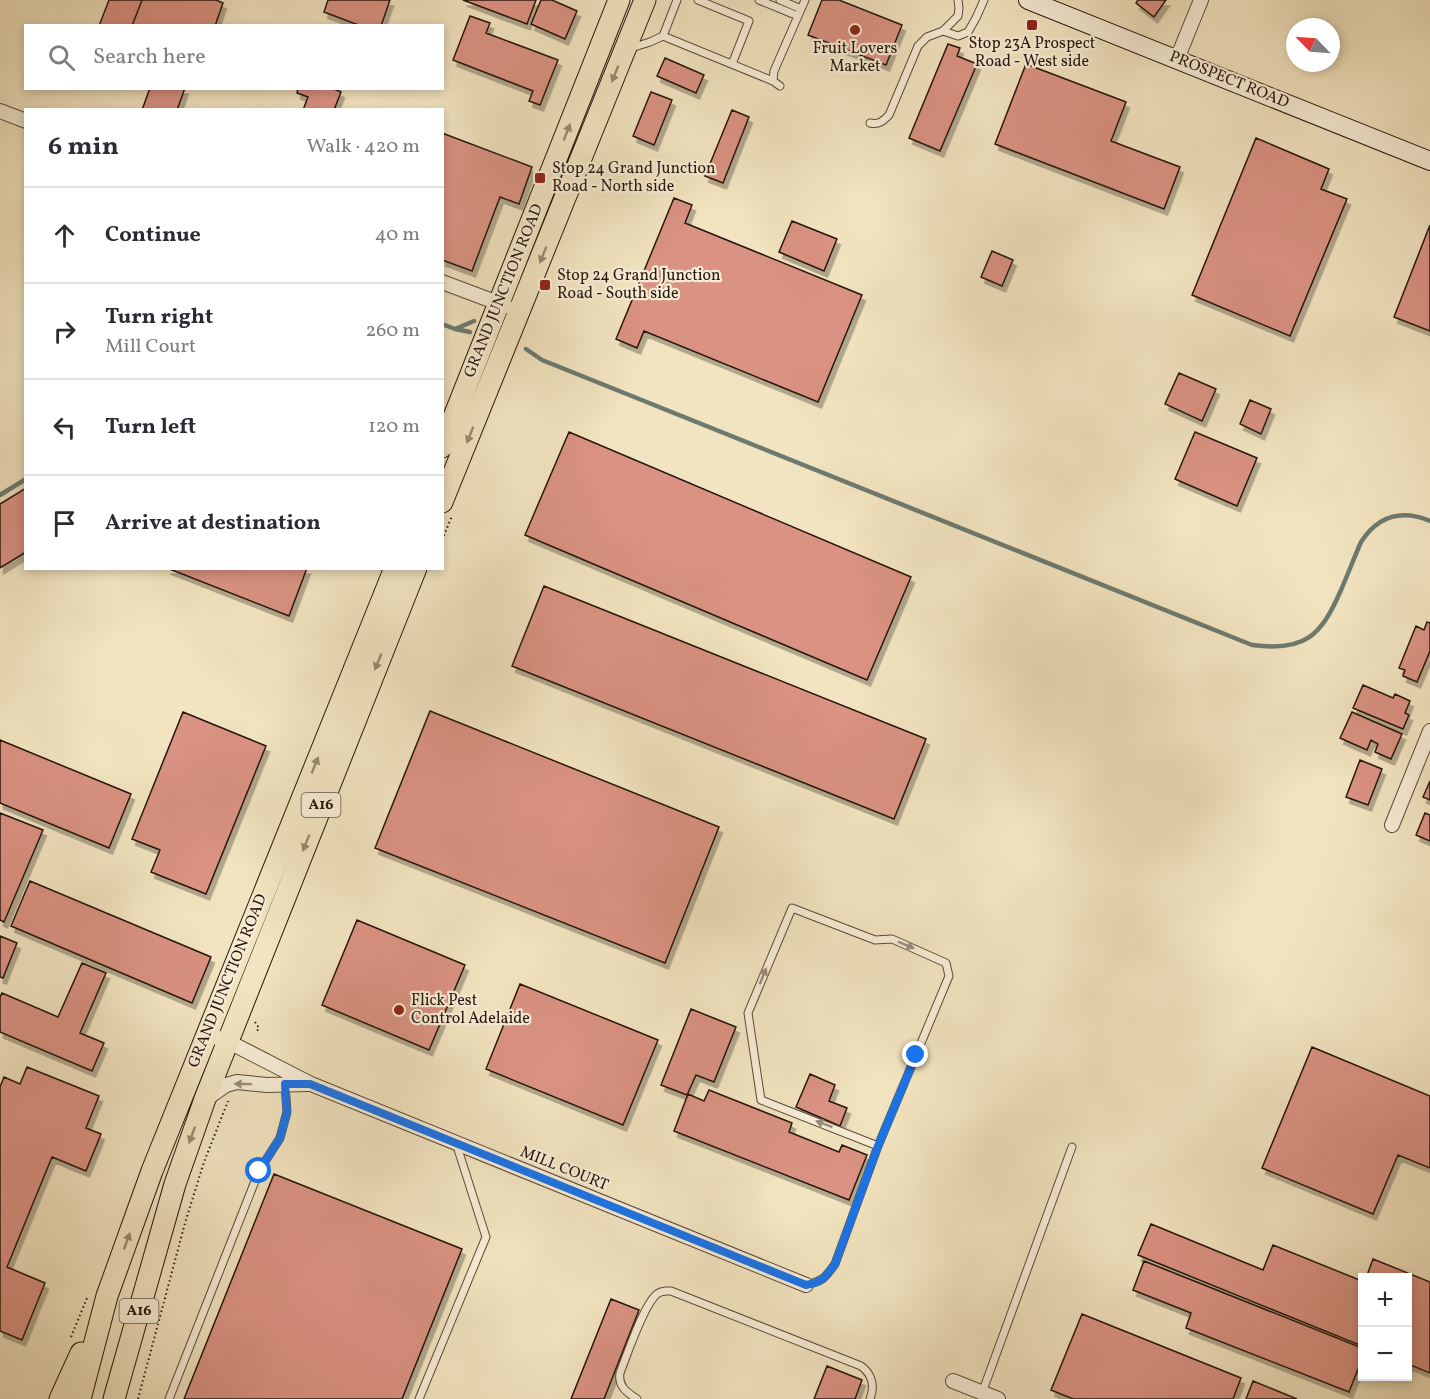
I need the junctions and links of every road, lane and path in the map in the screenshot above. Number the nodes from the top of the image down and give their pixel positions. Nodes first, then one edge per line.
1 (619, 0) edge
2 (645, 0) edge
3 (677, 0) edge
4 (698, 0) edge
5 (724, 0) edge
6 (759, 0) edge
7 (780, 0) edge
8 (805, 0) edge
9 (958, 0) edge
10 (984, 0) edge
11 (1028, 0) edge
12 (1201, 0) edge
13 (720, 9) junction
14 (799, 12) junction
15 (943, 31) junction
16 (663, 36) junction
17 (625, 50) junction
18 (1177, 59) junction
19 (732, 64) junction
20 (0, 111) edge
21 (24, 120) edge
22 (870, 123) dead end
23 (1430, 161) edge
24 (444, 283) edge
25 (499, 304) junction
26 (520, 311) junction
27 (444, 442) edge
28 (444, 497) edge
29 (395, 570) edge
30 (415, 570) edge
31 (381, 629) junction
32 (1430, 732) edge
33 (1392, 825) dead end
34 (206, 1034) junction
35 (227, 1041) junction
36 (285, 1084) junction
37 (310, 1084) junction
38 (230, 1098) dead end
39 (205, 1100) junction
40 (456, 1143) junction
41 (878, 1146) junction
42 (1072, 1147) dead end
43 (806, 1285) joint
44 (107, 1296) junction
45 (953, 1381) dead end
46 (982, 1393) junction
47 (60, 1399) edge
48 (80, 1399) edge
49 (115, 1399) edge
50 (138, 1399) edge
51 (169, 1399) edge
52 (419, 1399) edge
53 (637, 1399) edge
54 (870, 1399) edge
55 (998, 1399) edge

25 -> 1 highway, GRAND JUNCTION ROAD
2 - 17 highway, GRAND JUNCTION ROAD
3 - 16 lane
4 - 13 lane
5 - 13 lane
6 - 14 lane
7 - 14 lane
8 - 14 lane
9 - 15 lane
10 - 15 lane
11 - 18 main road, PROSPECT ROAD
12 - 18 street
13 - 19 lane
14 - 19 lane
15 - 22 lane
16 - 17 lane
16 - 19 lane
17 -> 26 highway, GRAND JUNCTION ROAD
18 - 23 main road, PROSPECT ROAD
20 - 21 street
24 - 25 street
25 - 26 street
25 - 27 highway, GRAND JUNCTION ROAD
26 -> 28 highway, GRAND JUNCTION ROAD
29 - 31 highway, GRAND JUNCTION ROAD / A16
30 - 31 highway, GRAND JUNCTION ROAD / A16
34 -> 31 highway, GRAND JUNCTION ROAD / A16
31 -> 35 highway, GRAND JUNCTION ROAD / A16
32 - 33 street
34 - 35 street, MILL COURT
44 -> 34 highway, GRAND JUNCTION ROAD / A16
35 - 37 street, MILL COURT
35 - 39 highway, GRAND JUNCTION ROAD / A16
36 - 37 street, MILL COURT
36 -> 39 street, MILL COURT
36 - 51 lane
37 - 40 street, MILL COURT
38 - 50 path
39 -> 49 highway, GRAND JUNCTION ROAD / A16
40 - 43 street, MILL COURT
40 - 52 lane
41 -> 41 lane
41 - 43 lane
42 - 46 lane
44 - 47 highway
44 - 48 highway, GRAND JUNCTION ROAD / A16
45 - 46 street
46 - 55 street
53 - 54 lane

